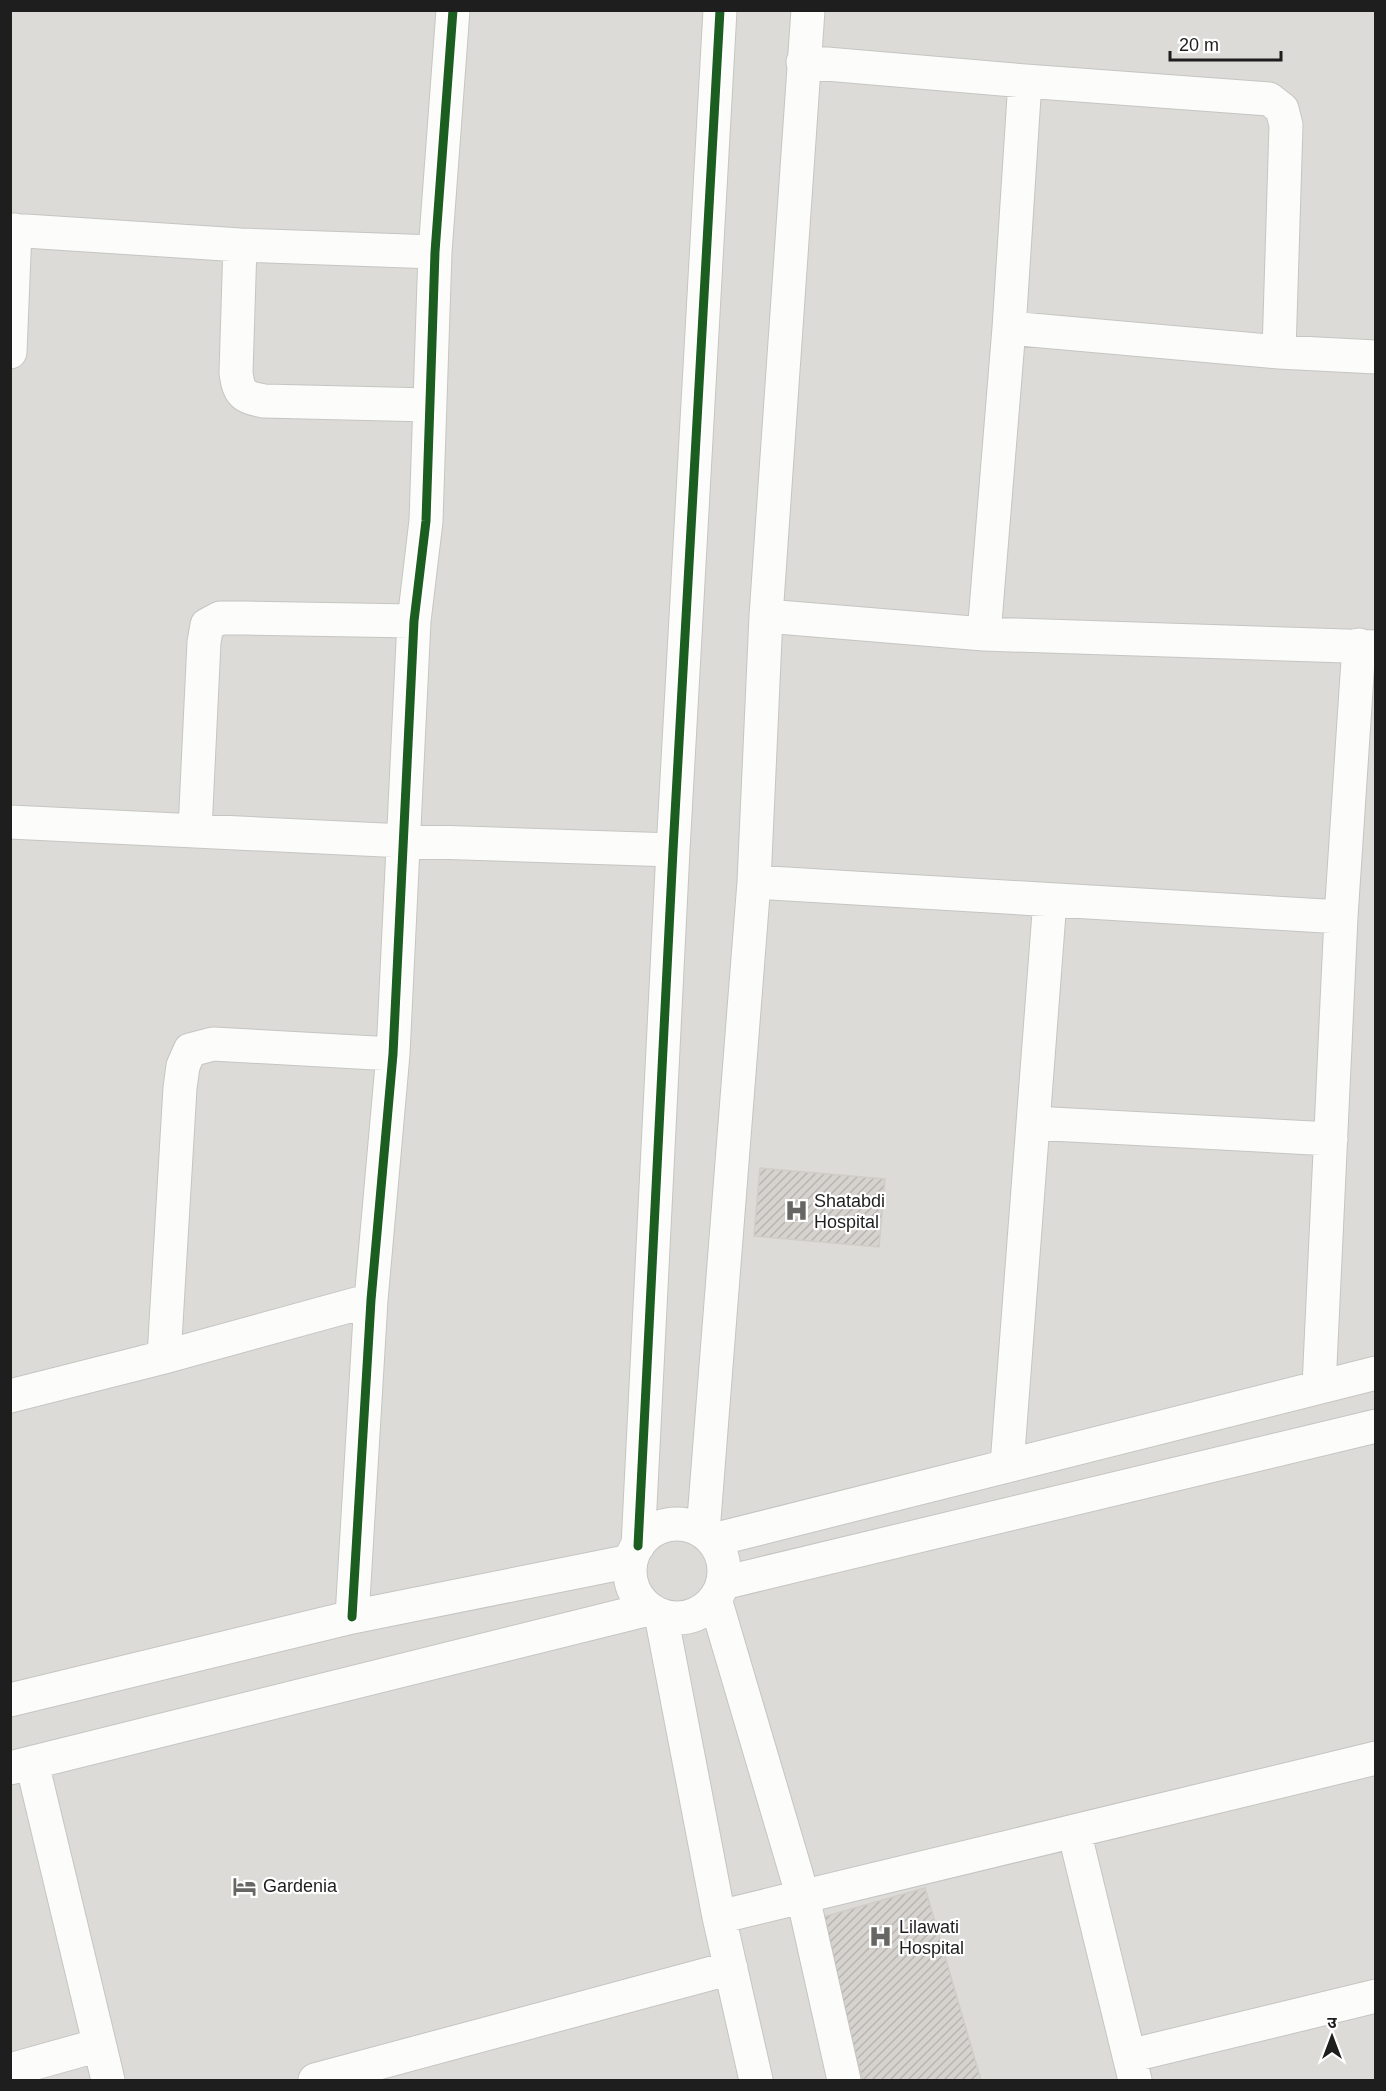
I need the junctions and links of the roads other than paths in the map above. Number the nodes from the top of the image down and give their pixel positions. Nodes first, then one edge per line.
1 (453, 10) edge
2 (720, 10) edge
3 (808, 10) edge
4 (803, 62) junction
5 (1025, 81) junction
6 (13, 230) edge
7 (240, 245) junction
8 (435, 252) junction
9 (1009, 328) junction
10 (10, 352) edge
11 (1279, 352) junction
12 (1376, 357) edge
13 (429, 405) junction
14 (766, 616) junction
15 (414, 621) junction
16 (984, 634) junction
17 (1367, 646) edge
18 (10, 822) edge
19 (195, 830) junction
20 (404, 841) junction
21 (674, 850) junction
22 (754, 882) junction
23 (1050, 900) junction
24 (1341, 917) junction
25 (393, 1054) junction
26 (1033, 1123) junction
27 (1331, 1139) junction
28 (371, 1300) junction
29 (164, 1357) junction
30 (1376, 1373) edge
31 (1319, 1387) junction
32 (10, 1396) edge
33 (1376, 1426) edge
34 (1007, 1465) junction
35 (708, 1536) junction
36 (634, 1554) junction
37 (719, 1591) junction
38 (655, 1612) junction
39 (352, 1617) junction
40 (10, 1700) edge
41 (1376, 1758) edge
42 (21, 1765) edge
43 (1074, 1831) junction
44 (803, 1897) junction
45 (719, 1917) junction
46 (731, 1968) junction
47 (1376, 1996) edge
48 (99, 2045) junction
49 (1132, 2068) edge
50 (10, 2070) edge
51 (108, 2080) edge
52 (315, 2080) edge
53 (756, 2080) edge
54 (844, 2080) edge

1 - 8 street
2 - 21 street
3 - 4 street
4 - 5 street
4 - 14 street
5 - 9 street
5 - 11 street
6 - 7 street
6 - 10 street
7 - 8 street
7 - 13 street
8 - 13 street
9 - 11 street
9 - 16 street
11 - 12 street
13 - 15 street
14 - 16 street
14 - 22 street
15 - 19 street
15 - 20 street
16 - 17 street
17 - 24 street
18 - 19 street
19 - 20 street
20 - 21 street
20 - 25 street
21 - 36 street
22 - 23 street
22 - 35 street
23 - 24 street
23 - 26 street
24 - 27 street
25 - 28 street
25 - 29 street
26 - 27 street
26 - 34 street
27 - 31 street
28 - 29 street
28 - 39 street
29 - 32 street
30 - 31 street
31 - 34 street
33 - 37 street
34 - 35 street
35 - 36 street
35 - 37 street
36 - 38 street
36 - 39 street
37 - 38 street
37 - 44 street
38 - 42 street
38 - 45 street
39 - 40 street
41 - 43 street
42 - 48 street
43 - 44 street
43 - 49 street
44 - 45 street
44 - 54 street
45 - 46 street
46 - 52 street
46 - 53 street
47 - 49 street
48 - 50 street
48 - 51 street

